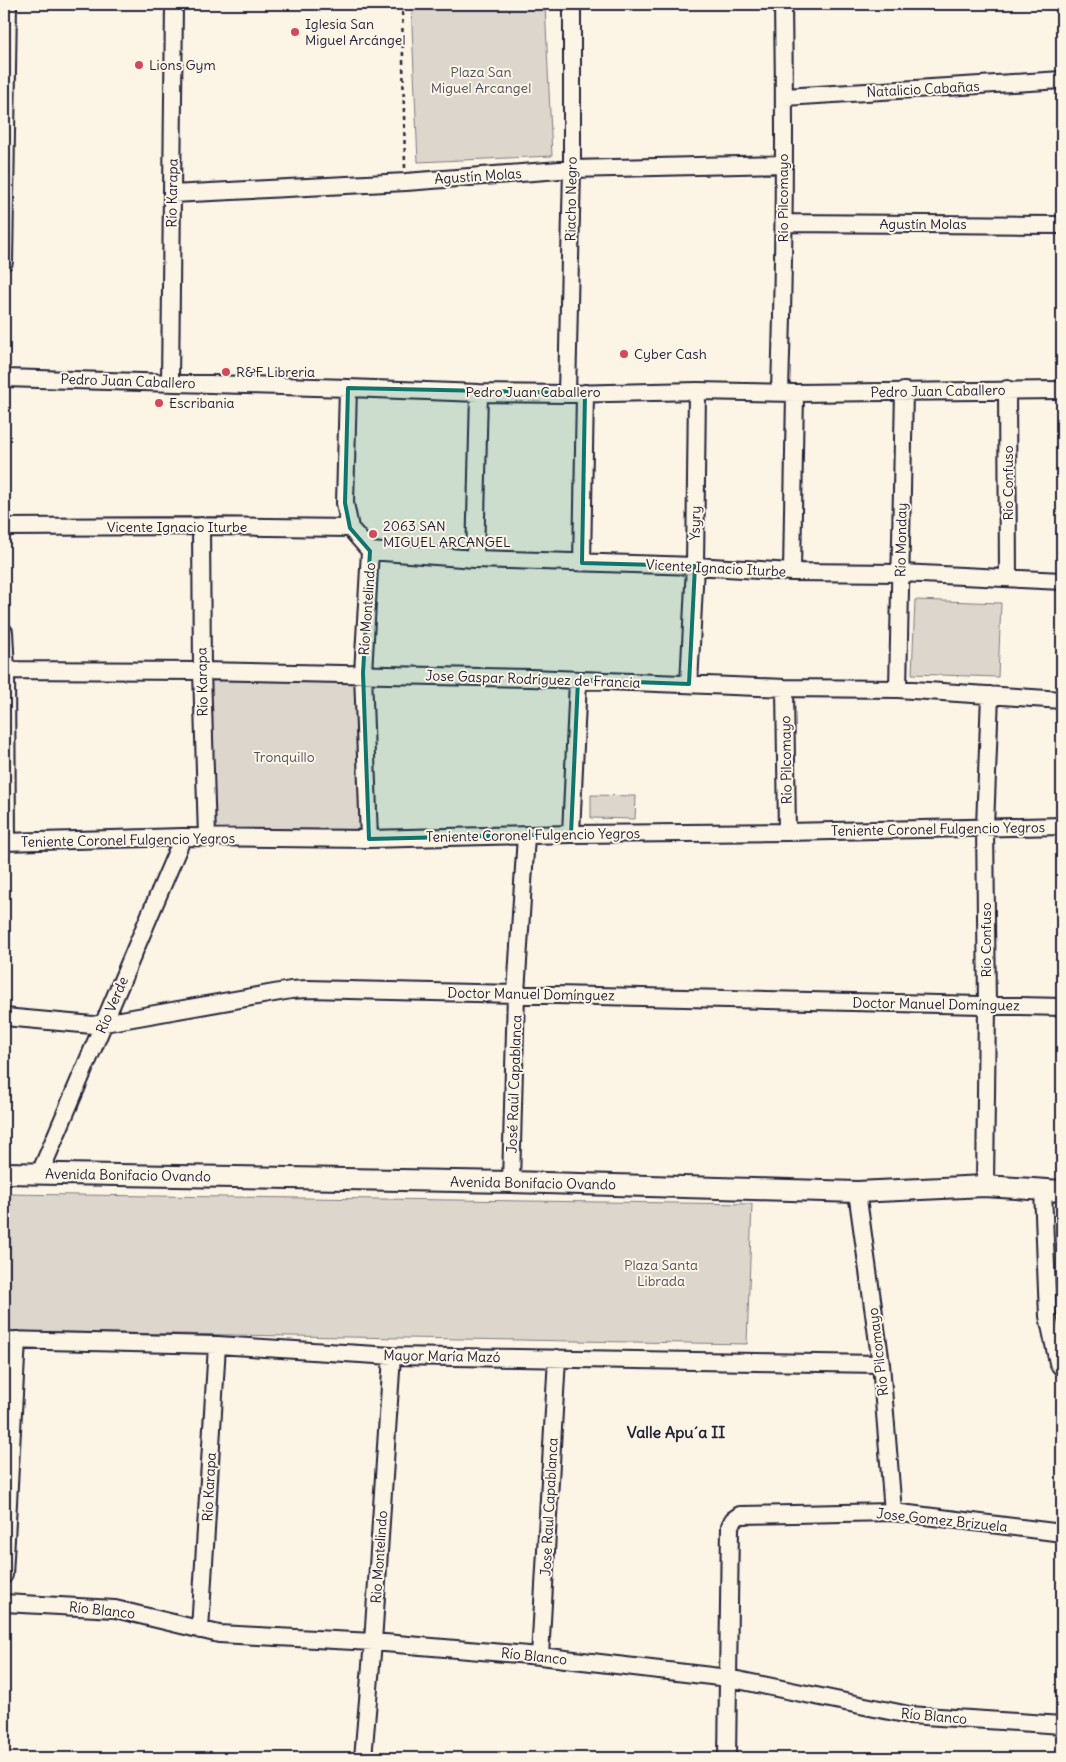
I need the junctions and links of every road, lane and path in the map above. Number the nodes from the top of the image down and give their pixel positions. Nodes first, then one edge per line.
1 (8, 4) edge
2 (174, 4) edge
3 (402, 4) edge
4 (572, 4) edge
5 (783, 4) edge
6 (1062, 80) edge
7 (785, 97) junction
8 (784, 164) junction
9 (572, 169) junction
10 (406, 182) junction
11 (172, 194) junction
12 (784, 223) junction
13 (1062, 225) edge
14 (4, 262) edge
15 (4, 378) edge
16 (170, 383) junction
17 (348, 388) junction
18 (1007, 389) junction
19 (1062, 390) edge
20 (697, 391) junction
21 (904, 391) junction
22 (585, 393) junction
23 (787, 393) junction
24 (478, 394) junction
25 (567, 394) junction
26 (201, 526) junction
27 (4, 527) edge
28 (350, 528) junction
29 (370, 551) junction
30 (474, 559) junction
31 (582, 563) junction
32 (695, 566) junction
33 (792, 572) junction
34 (901, 573) junction
35 (1008, 577) junction
36 (1062, 581) edge
37 (4, 632) edge
38 (5, 670) edge
39 (202, 671) junction
40 (363, 673) junction
41 (578, 680) junction
42 (689, 684) junction
43 (785, 688) junction
44 (898, 689) junction
45 (990, 695) junction
46 (1062, 700) edge
47 (1062, 826) edge
48 (985, 828) junction
49 (787, 832) junction
50 (571, 834) junction
51 (526, 836) junction
52 (183, 837) junction
53 (207, 837) junction
54 (369, 839) junction
55 (5, 842) edge
56 (516, 994) junction
57 (987, 1005) junction
58 (1062, 1007) edge
59 (4, 1017) edge
60 (104, 1023) junction
61 (4, 1173) edge
62 (40, 1173) junction
63 (511, 1182) junction
64 (985, 1186) junction
65 (1053, 1190) edge
66 (857, 1192) junction
67 (11, 1340) edge
68 (217, 1345) junction
69 (392, 1356) junction
70 (557, 1358) junction
71 (881, 1364) junction
72 (1062, 1368) edge
73 (894, 1512) junction
74 (1062, 1533) edge
75 (4, 1575) edge
76 (4, 1603) edge
77 (200, 1630) junction
78 (373, 1642) junction
79 (540, 1656) junction
80 (728, 1678) junction
81 (1062, 1725) edge
82 (363, 1758) edge
83 (727, 1758) edge

1 - 14 street
2 - 11 street, Río Karapa
3 - 10 path
4 - 9 street, Riacho Negro
5 - 7 street, Río Pilcomayo
6 - 7 street, Natalicio Cabañas
7 - 8 street, Río Pilcomayo
8 - 9 street, Agustín Molas
8 - 12 street, Río Pilcomayo
9 - 10 street, Agustín Molas
9 - 25 street, Riacho Negro
10 - 11 street, Agustín Molas
11 - 16 street, Río Karapa
12 - 13 street, Agustín Molas
12 - 23 street, Río Pilcomayo
15 - 16 street, Pedro Juan Caballero
16 - 17 street, Pedro Juan Caballero
17 - 24 street, Pedro Juan Caballero
17 - 28 street, Río Montelindo
18 - 19 street, Pedro Juan Caballero
18 - 21 street, Pedro Juan Caballero
18 - 35 street, Río Confuso
20 - 22 street, Pedro Juan Caballero
20 - 23 street, Pedro Juan Caballero
20 - 32 street, Ysyry
21 - 23 street, Pedro Juan Caballero
21 - 34 street, Río Monday
22 - 25 street, Pedro Juan Caballero
22 - 31 street
23 - 33 street, Río Pilcomayo
24 - 25 street, Pedro Juan Caballero
24 - 30 street
26 - 27 street, Vicente Ignacio Iturbe
26 - 28 street, Vicente Ignacio Iturbe
26 - 39 street, Río Karapa
28 - 29 street, Río Montelindo
29 - 30 street, Vicente Ignacio Iturbe
29 - 40 street, Río Montelindo
30 - 31 street, Vicente Ignacio Iturbe
31 - 32 street, Vicente Ignacio Iturbe
32 - 33 street, Vicente Ignacio Iturbe
32 - 42 street, Ysyry
33 - 34 street, Vicente Ignacio Iturbe
34 - 35 street, Vicente Ignacio Iturbe
34 - 44 street, Río Monday
35 - 36 street, Vicente Ignacio Iturbe
37 - 38 street
38 - 39 street, Jose Gaspar Rodríguez de Francia
38 - 55 street
39 - 40 street, Jose Gaspar Rodríguez de Francia
39 - 53 street, Río Karapa
40 - 41 street, Jose Gaspar Rodríguez de Francia
40 - 54 street, Río Montelindo
41 - 42 street, Jose Gaspar Rodríguez de Francia
41 - 50 street
42 - 43 street, Jose Gaspar Rodríguez de Francia
43 - 44 street, Jose Gaspar Rodríguez de Francia
43 - 49 street, Río Pilcomayo
44 - 45 street, Jose Gaspar Rodríguez de Francia
45 - 46 street, Jose Gaspar Rodríguez de Francia
45 - 48 street, Río Confuso
47 - 48 street, Teniente Coronel Fulgencio Yegros
48 - 49 street, Teniente Coronel Fulgencio Yegros
48 - 57 street, Río Confuso
49 - 50 street, Teniente Coronel Fulgencio Yegros
50 - 51 street, Teniente Coronel Fulgencio Yegros
51 - 54 street, Teniente Coronel Fulgencio Yegros
51 - 56 street, José Raúl Capablanca
52 - 53 street, Teniente Coronel Fulgencio Yegros
52 - 55 street, Teniente Coronel Fulgencio Yegros
52 - 60 street, Río Verde
53 - 54 street, Teniente Coronel Fulgencio Yegros
56 - 57 street, Doctor Manuel Domínguez
56 - 60 street, Doctor Manuel Domínguez
56 - 63 street, José Raúl Capablanca
57 - 58 street, Doctor Manuel Domínguez
57 - 64 street, Río Confuso
59 - 60 street, Doctor Manuel Domínguez
60 - 62 street, Río Verde
61 - 62 main road, Avenida Bonifacio Ovando
62 - 63 main road, Avenida Bonifacio Ovando
63 - 66 main road, Avenida Bonifacio Ovando
64 - 65 main road, Avenida Bonifacio Ovando
64 - 66 main road, Avenida Bonifacio Ovando
65 - 72 street
66 - 71 street, Río Pilcomayo
67 - 68 street, Mayor María Mazó
67 - 75 street
68 - 69 street, Mayor María Mazó
68 - 77 street, Río Karapa
69 - 70 street, Mayor María Mazó
69 - 78 street, Rio Montelindo
70 - 71 street, Mayor María Mazó
70 - 79 street, Jose Raul Capablanca
71 - 73 street, Río Pilcomayo
73 - 74 street, Jose Gomez Brizuela
73 - 80 street, Jose Gomez Brizuela
76 - 77 street, Río Blanco
77 - 78 street, Río Blanco
78 - 79 street, Río Blanco
78 - 82 street, Rio Montelindo
79 - 80 street, Río Blanco
80 - 81 street, Río Blanco
80 - 83 street

